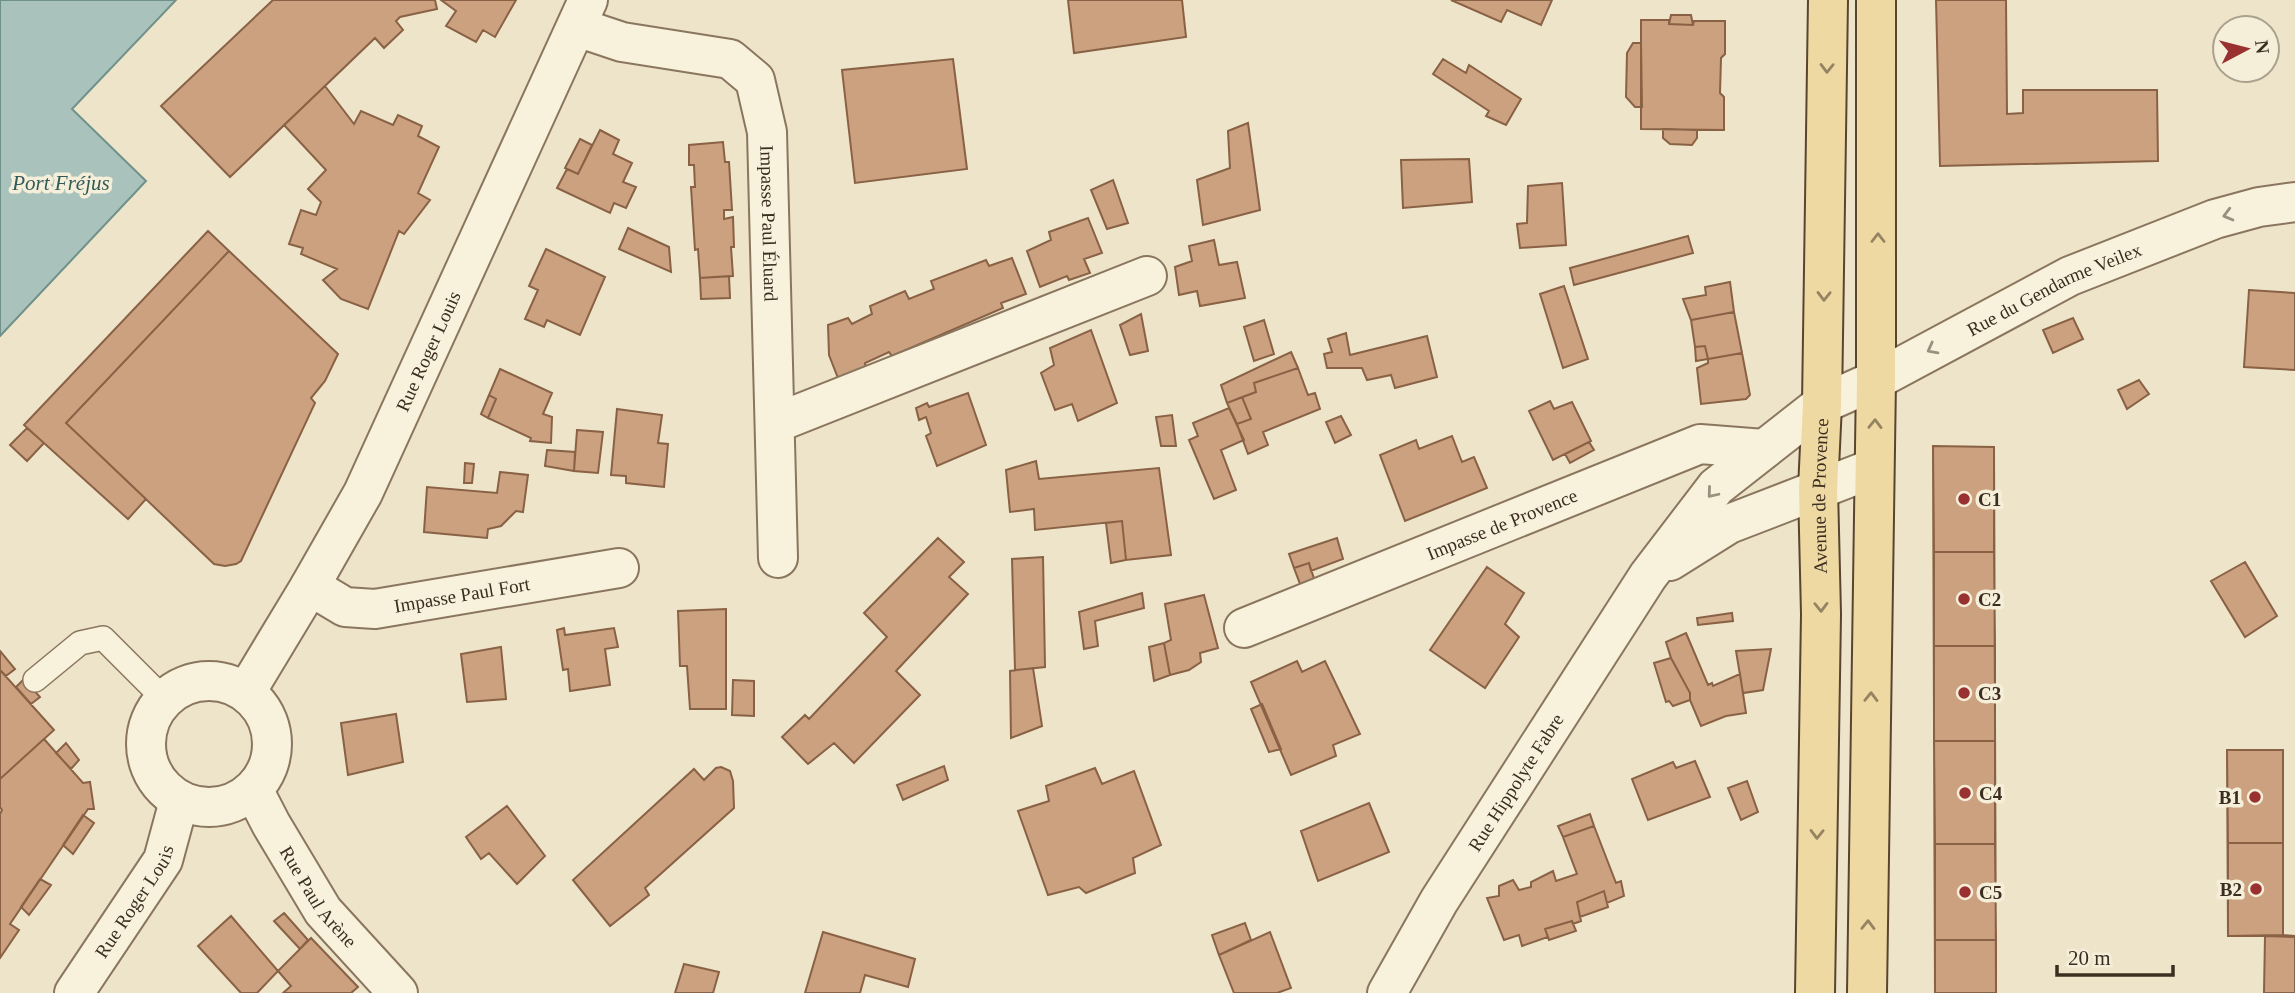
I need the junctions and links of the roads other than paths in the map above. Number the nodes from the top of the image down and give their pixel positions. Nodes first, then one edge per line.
1 (1828, 0) edge
2 (1876, 0) edge
3 (582, 13) edge
4 (2295, 202) edge
5 (1147, 276) dead end
6 (1876, 380) junction
7 (1822, 404) junction
8 (776, 423) junction
9 (1764, 449) junction
10 (1874, 468) junction
11 (1818, 489) junction
12 (778, 558) dead end
13 (619, 568) dead end
14 (1648, 576) junction
15 (310, 586) junction
16 (1244, 628) dead end
17 (35, 681) dead end
18 (246, 692) junction
19 (164, 699) junction
20 (254, 791) junction
21 (179, 801) junction
22 (74, 993) edge
23 (398, 993) edge
24 (1387, 993) edge
25 (1815, 993) edge
26 (1867, 993) edge

1 -> 7 main road, Avenue de Provence
6 -> 2 main road
3 - 8 street, Impasse Paul Éluard
3 - 15 street, Rue Roger Louis
4 -> 6 street, Rue du Gendarme Veilex
5 - 8 street
6 - 7 street, Rue du Gendarme Veilex
10 -> 6 main road
7 - 9 street, Rue Hippolyte Fabre
7 - 11 main road, Avenue de Provence
8 - 12 street, Impasse Paul Éluard
9 -> 14 street, Rue Hippolyte Fabre
9 - 16 street, Impasse de Provence
10 - 11 street, Rue Hippolyte Fabre
26 -> 10 main road
11 - 14 street, Rue Hippolyte Fabre
11 -> 25 main road, Avenue de Provence
13 - 15 street, Impasse Paul Fort
14 - 24 street, Rue Hippolyte Fabre
15 - 18 street, Rue Roger Louis
17 - 19 lane
18 - 19 street
18 - 20 street
19 - 21 street
20 - 21 street
20 - 23 street, Rue Paul Arène
21 - 22 street, Rue Roger Louis

